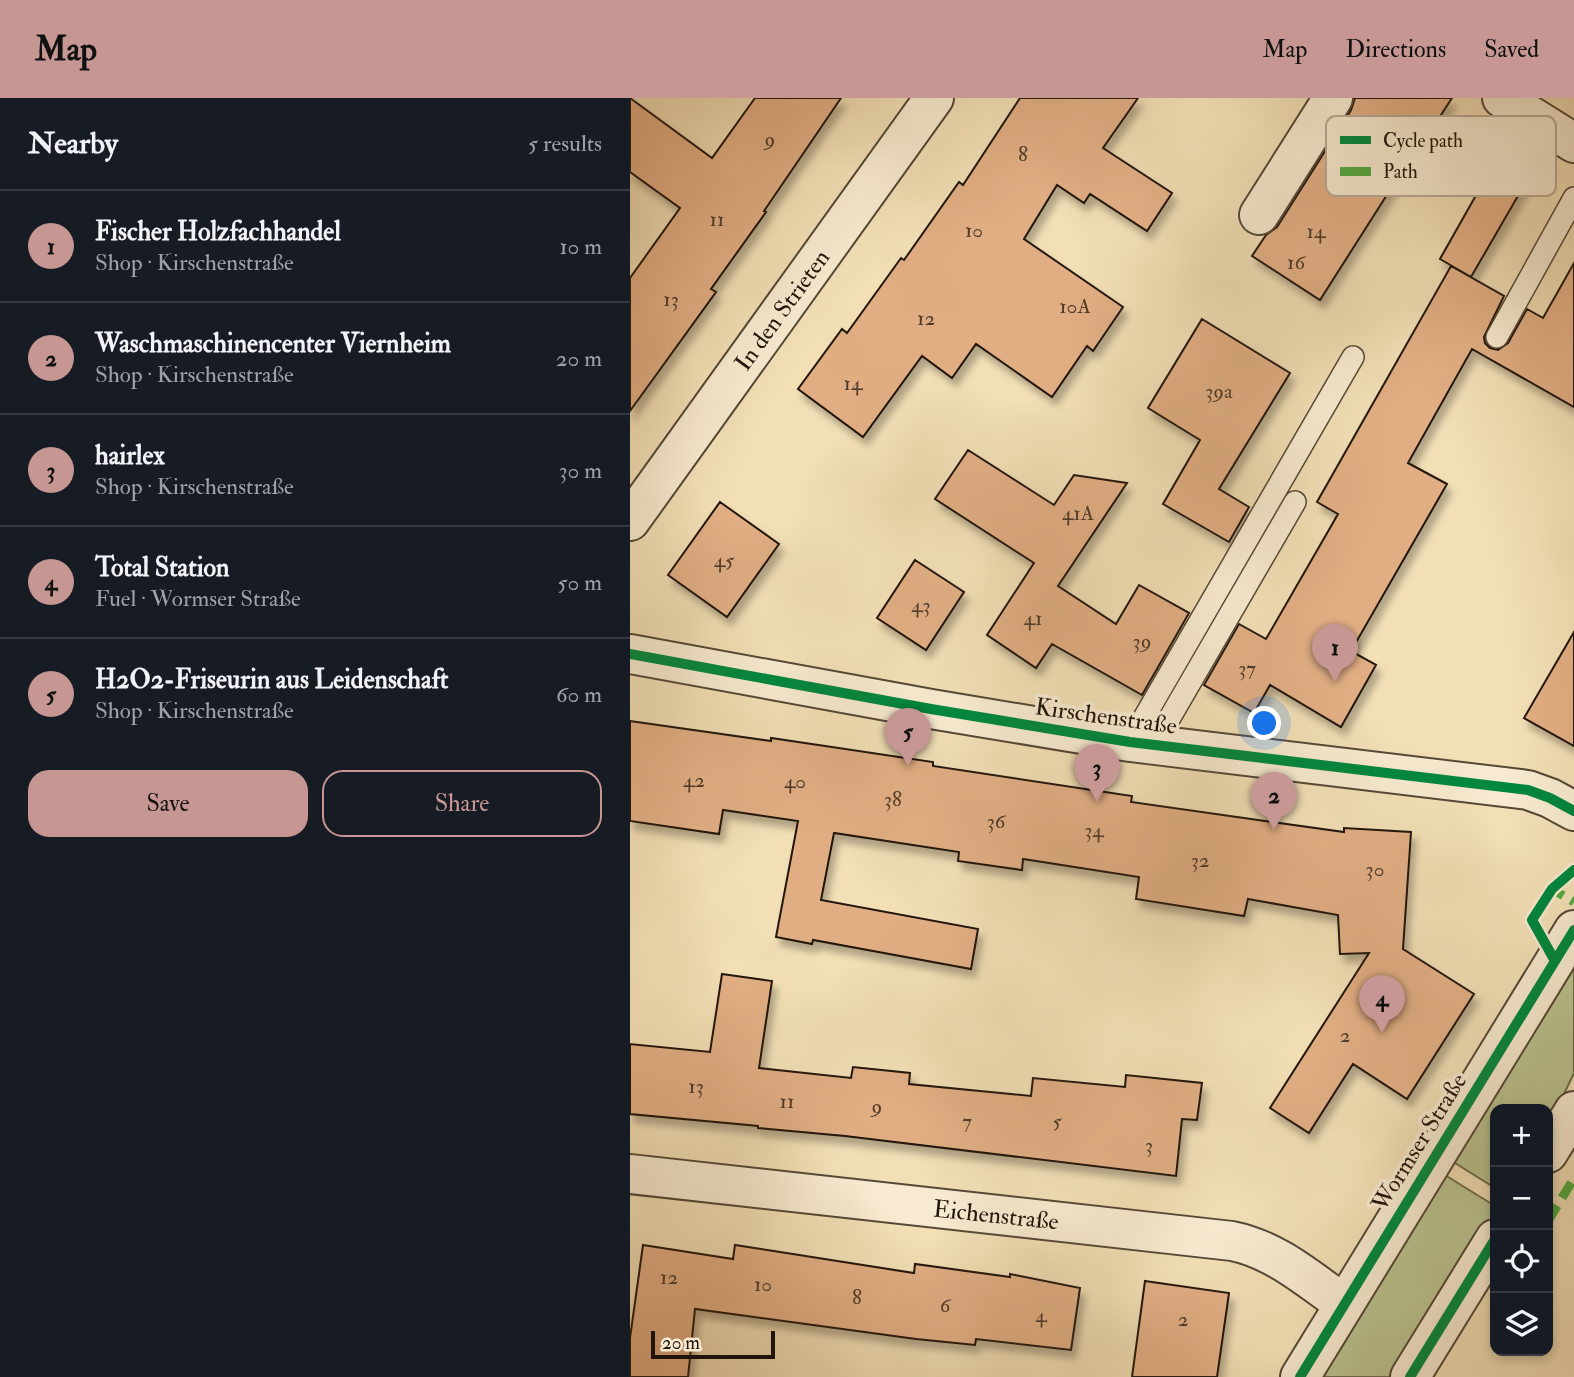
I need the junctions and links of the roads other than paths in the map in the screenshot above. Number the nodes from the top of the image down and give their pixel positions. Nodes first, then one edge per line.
1 (934, 98) edge
2 (1334, 98) edge
3 (1502, 98) edge
4 (1531, 116) edge
5 (1556, 132) edge
6 (1574, 143) edge
7 (1574, 198) edge
8 (1259, 215) dead end
9 (1497, 337) dead end
10 (1353, 357) dead end
11 (1296, 502) dead end
12 (630, 521) edge
13 (630, 654) edge
14 (1142, 743) junction
15 (1574, 811) edge
16 (1574, 930) edge
17 (630, 1174) edge
18 (1490, 1248) edge
19 (1344, 1304) junction
20 (1300, 1377) edge
21 (1410, 1377) edge

1 - 12 street, In den Strieten
2 - 8 street
3 - 4 street
5 - 6 street
7 - 9 lane
10 - 14 lane
11 - 14 lane
13 - 14 street, Kirschenstraße
14 - 15 street, Kirschenstraße
16 - 19 street, Wormser Straße
17 - 19 street, Eichenstraße
18 - 21 street
19 - 20 street, Wormser Straße

